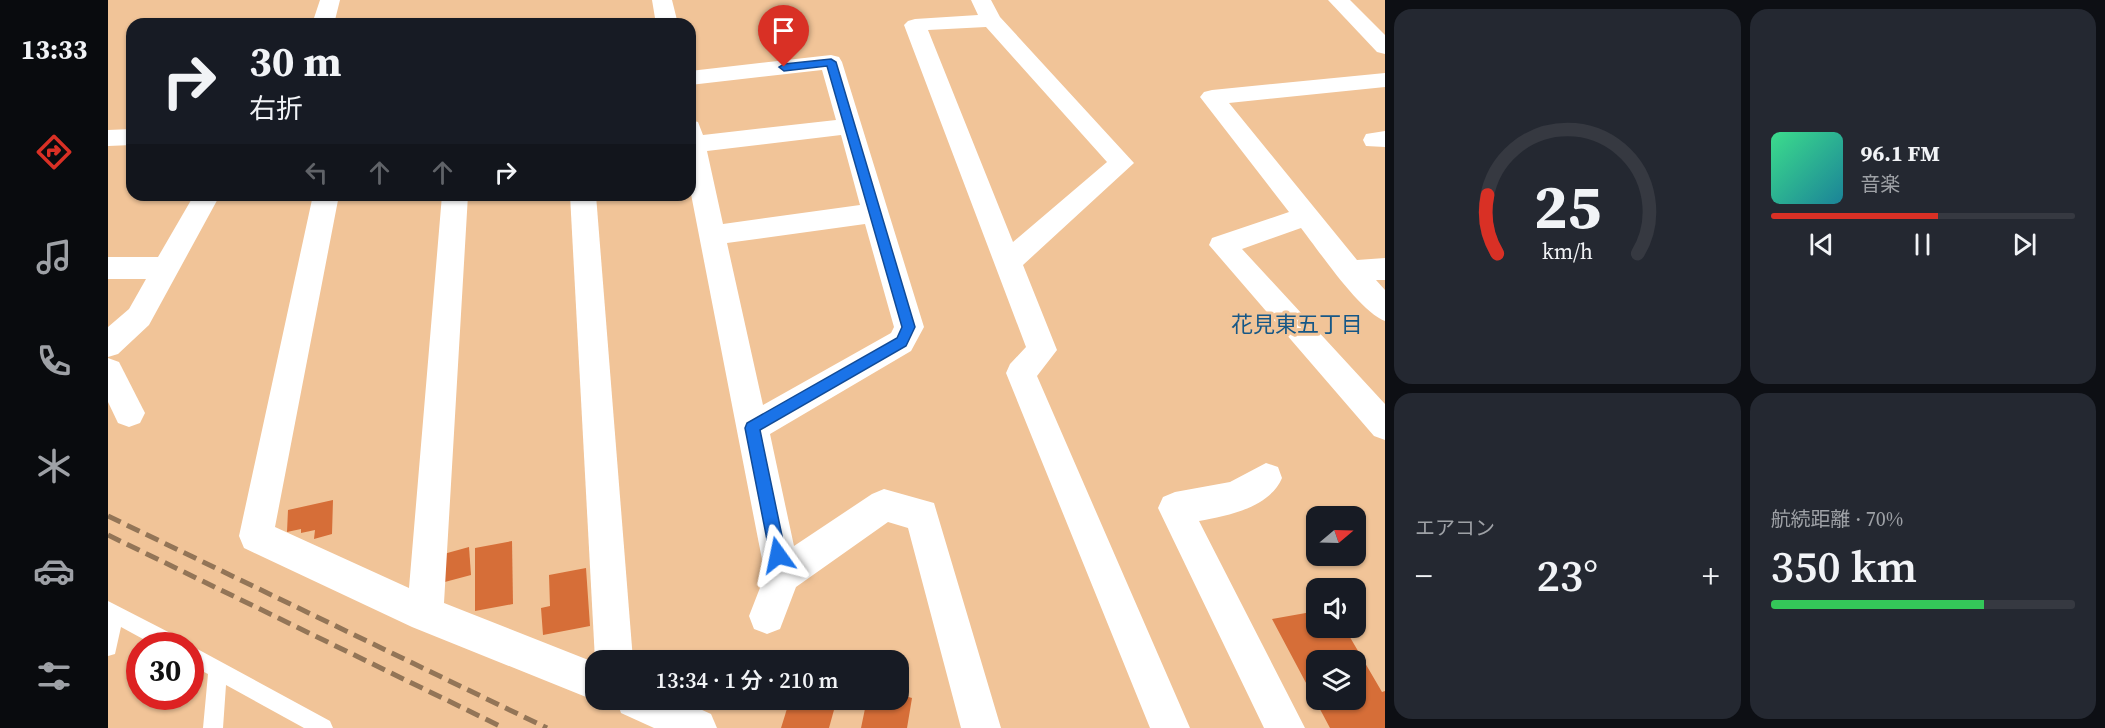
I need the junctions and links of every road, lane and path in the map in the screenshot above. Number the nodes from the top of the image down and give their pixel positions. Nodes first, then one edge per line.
1 (330, 0) edge
2 (662, 0) edge
3 (1338, 0) edge
4 (986, 10) edge
5 (325, 18) edge
6 (666, 18) edge
7 (1385, 47) edge
8 (696, 77) edge
9 (1380, 87) edge
10 (850, 126) junction
11 (126, 136) edge
12 (696, 136) edge
13 (108, 138) edge
14 (696, 156) edge
15 (204, 201) edge
16 (325, 201) edge
17 (455, 201) edge
18 (583, 201) edge
19 (875, 213) junction
20 (1306, 216) junction
21 (712, 235) junction
22 (1007, 262) junction
23 (108, 268) edge
24 (166, 268) junction
25 (1385, 269) edge
26 (1350, 271) junction
27 (1385, 309) edge
28 (108, 345) edge
29 (108, 370) edge
30 (129, 413) dead end
31 (1385, 426) edge
32 (752, 428) junction
33 (1266, 478) dead end
34 (783, 575) junction
35 (111, 612) edge
36 (424, 614) junction
37 (767, 616) dead end
38 (149, 632) edge
39 (108, 647) edge
40 (613, 650) edge
41 (204, 662) edge
42 (218, 669) junction
43 (585, 678) edge
44 (659, 710) edge
45 (213, 728) edge
46 (323, 728) edge
47 (697, 728) edge
48 (981, 728) edge
49 (1170, 728) edge
50 (1285, 728) edge

1 - 5 street
2 - 6 street
3 - 7 street
4 - 22 street
4 - 22 street
8 - 10 street
9 - 20 street
10 - 12 street
10 - 19 street
11 - 13 street
14 - 21 street
15 - 24 street
16 - 36 street
17 - 36 street
18 - 40 street
19 - 21 street
19 - 32 street
20 - 26 street
20 - 31 street
21 - 32 street
22 - 49 street
23 - 24 street
24 - 28 street
25 - 26 street
26 - 27 street
29 - 30 street
32 - 34 street
33 - 50 street
34 - 37 street
34 - 48 street
35 - 38 lane
35 - 39 lane
36 - 43 street
41 - 42 lane
42 - 45 lane
42 - 46 lane
44 - 47 street

